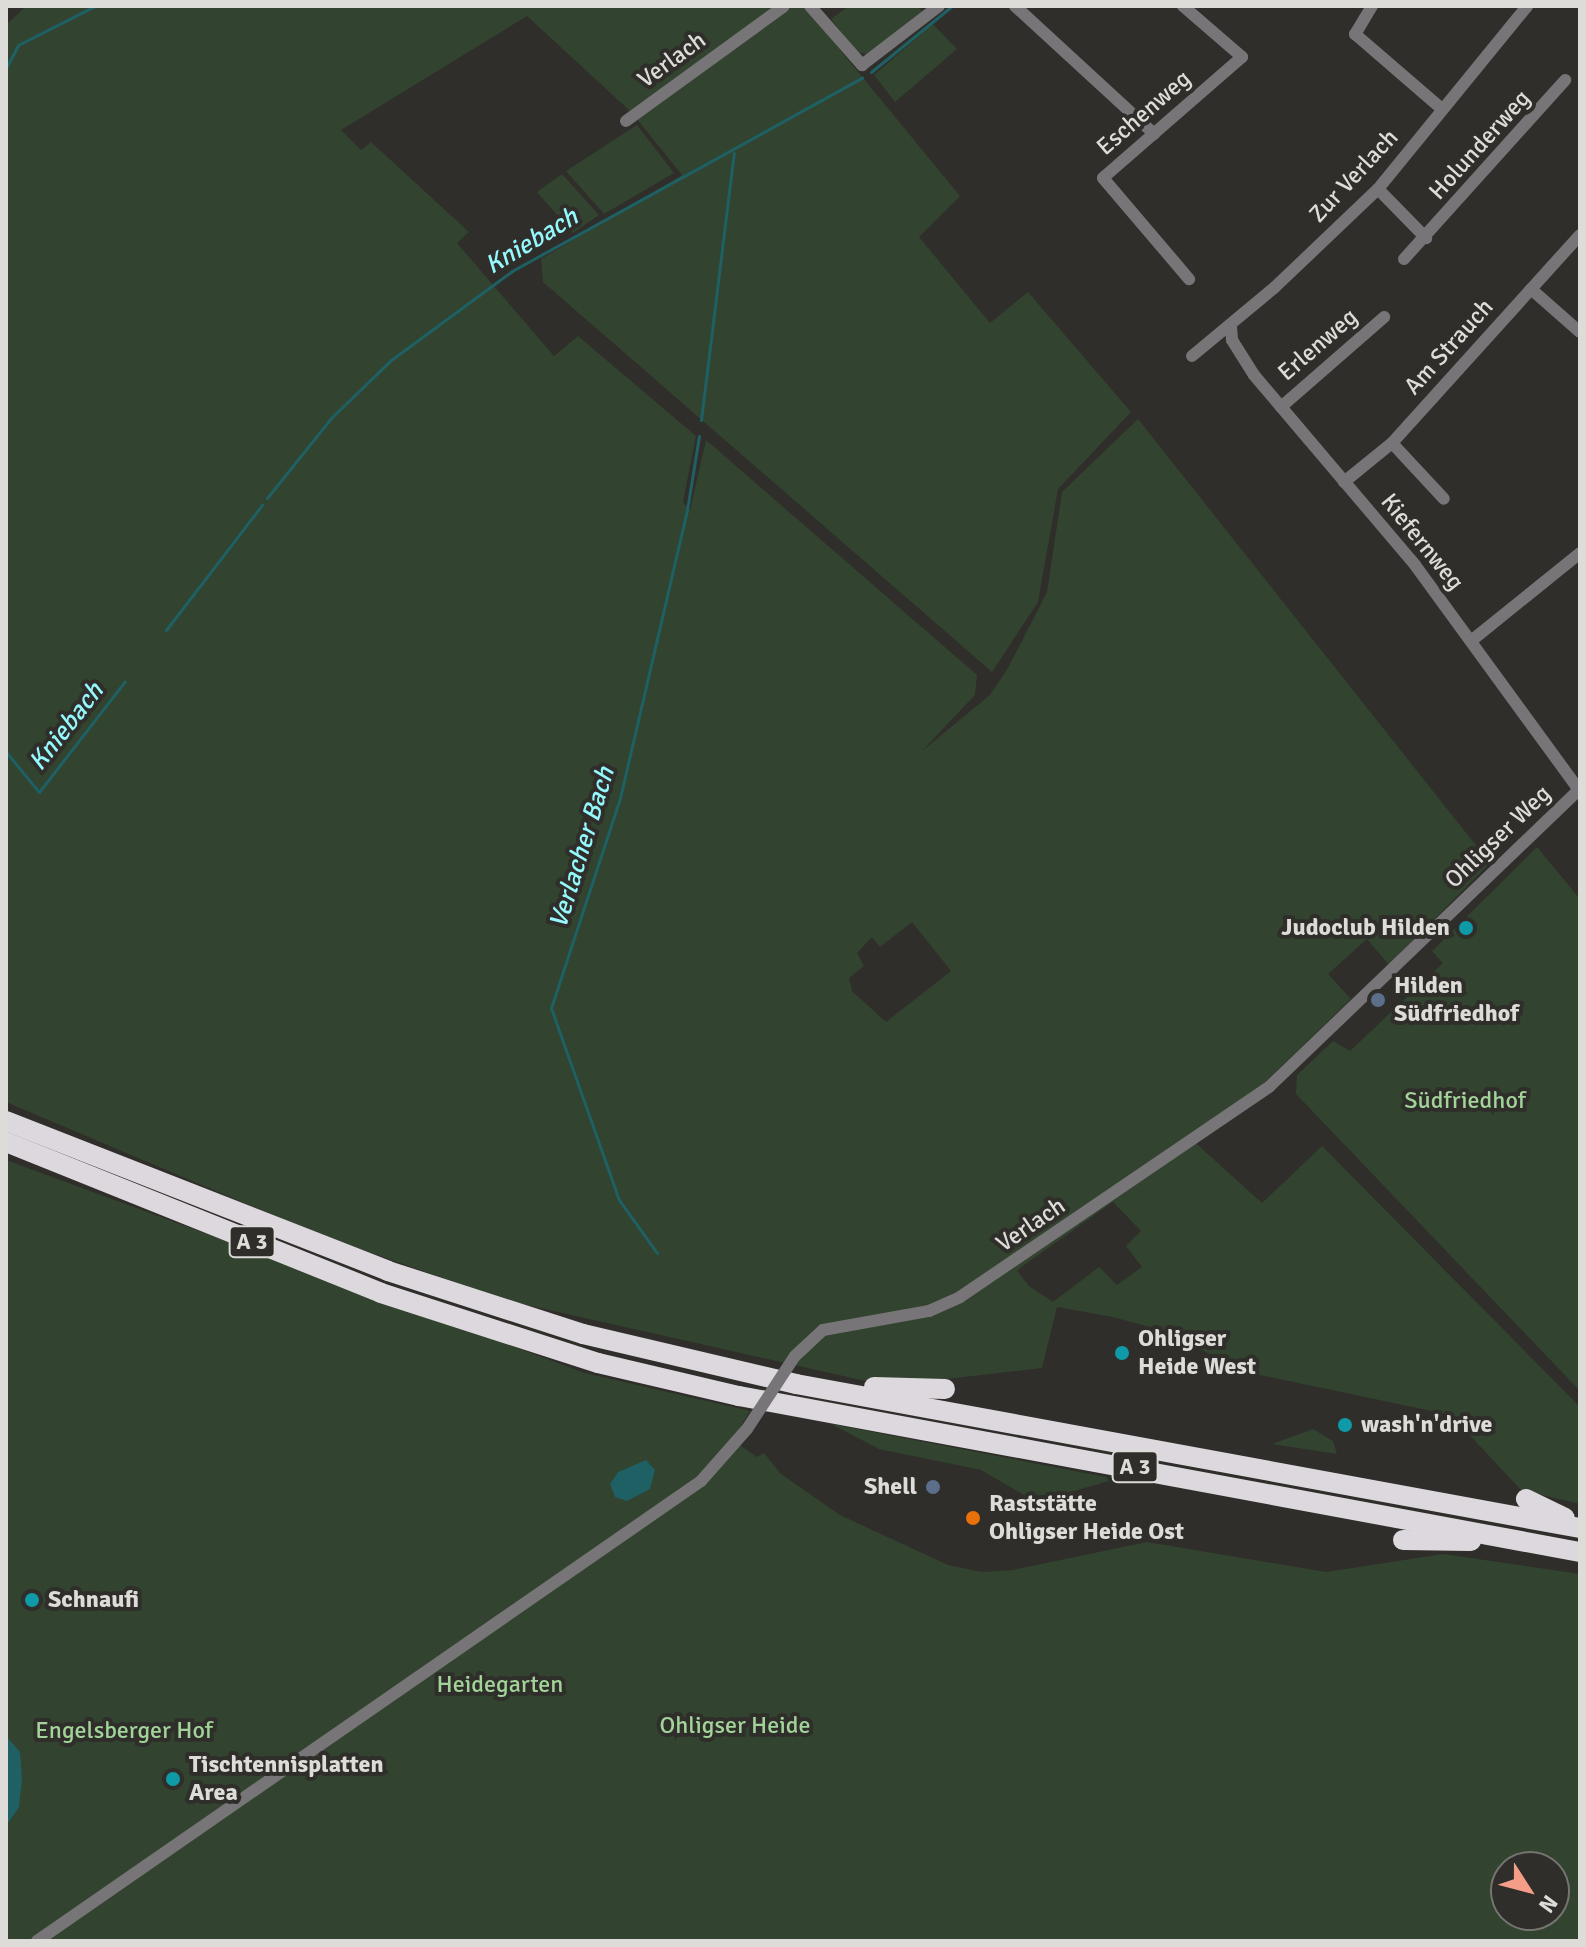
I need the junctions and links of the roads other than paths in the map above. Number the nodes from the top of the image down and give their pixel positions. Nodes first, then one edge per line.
1 (784, 6) edge
2 (810, 6) edge
3 (939, 6) edge
4 (1015, 6) edge
5 (1037, 6) edge
6 (1183, 6) edge
7 (1372, 6) edge
8 (1527, 6) edge
9 (1026, 17) junction
10 (1565, 80) dead end
11 (1442, 109) junction
12 (626, 121) dead end
13 (1154, 134) junction
14 (1378, 189) junction
15 (1580, 235) edge
16 (1426, 238) junction
17 (1404, 259) dead end
18 (1189, 279) dead end
19 (1531, 289) junction
20 (1384, 317) dead end
21 (1231, 326) junction
22 (1580, 332) edge
23 (1192, 356) dead end
24 (1281, 407) junction
25 (1392, 443) junction
26 (1344, 482) junction
27 (1444, 499) dead end
28 (1580, 553) edge
29 (1471, 641) junction
30 (1579, 789) edge
31 (1273, 1084) joint
32 (6, 1121) edge
33 (6, 1142) edge
34 (796, 1384) junction
35 (945, 1389) dead end
36 (739, 1396) junction
37 (797, 1417) dead end
38 (1526, 1499) dead end
39 (1580, 1526) edge
40 (1403, 1540) dead end
41 (1531, 1543) junction
42 (1580, 1552) edge
43 (37, 1941) edge

1 - 12 street, Verlach
2 - 3 street
4 - 9 street
5 - 9 street
6 - 13 street, Eschenweg
7 - 11 street
8 - 11 street, Zur Verlach
9 - 13 street
10 - 16 street, Holunderweg
11 - 14 street, Zur Verlach
13 - 18 street, Eschenweg
14 - 16 street, Holunderweg
14 - 21 street, Zur Verlach
15 - 19 street, Am Strauch
16 - 17 street, Holunderweg
19 - 22 street
19 - 25 street, Am Strauch
20 - 24 street, Erlenweg
21 - 23 street, Zur Verlach
21 - 24 street, Kiefernweg
24 - 26 street, Kiefernweg
25 - 26 street, Am Strauch
25 - 27 street
26 - 29 street, Kiefernweg
28 - 29 street
29 - 30 street, Kiefernweg
30 - 31 street, Ohligser Weg
31 - 43 street, Verlach, bridge
32 - 34 highway, A 3
33 - 36 highway, A 3
34 - 35 highway
34 - 39 highway, A 3
36 - 37 highway
36 - 41 highway, A 3
38 - 39 highway
40 - 41 highway
41 - 42 highway, A 3

